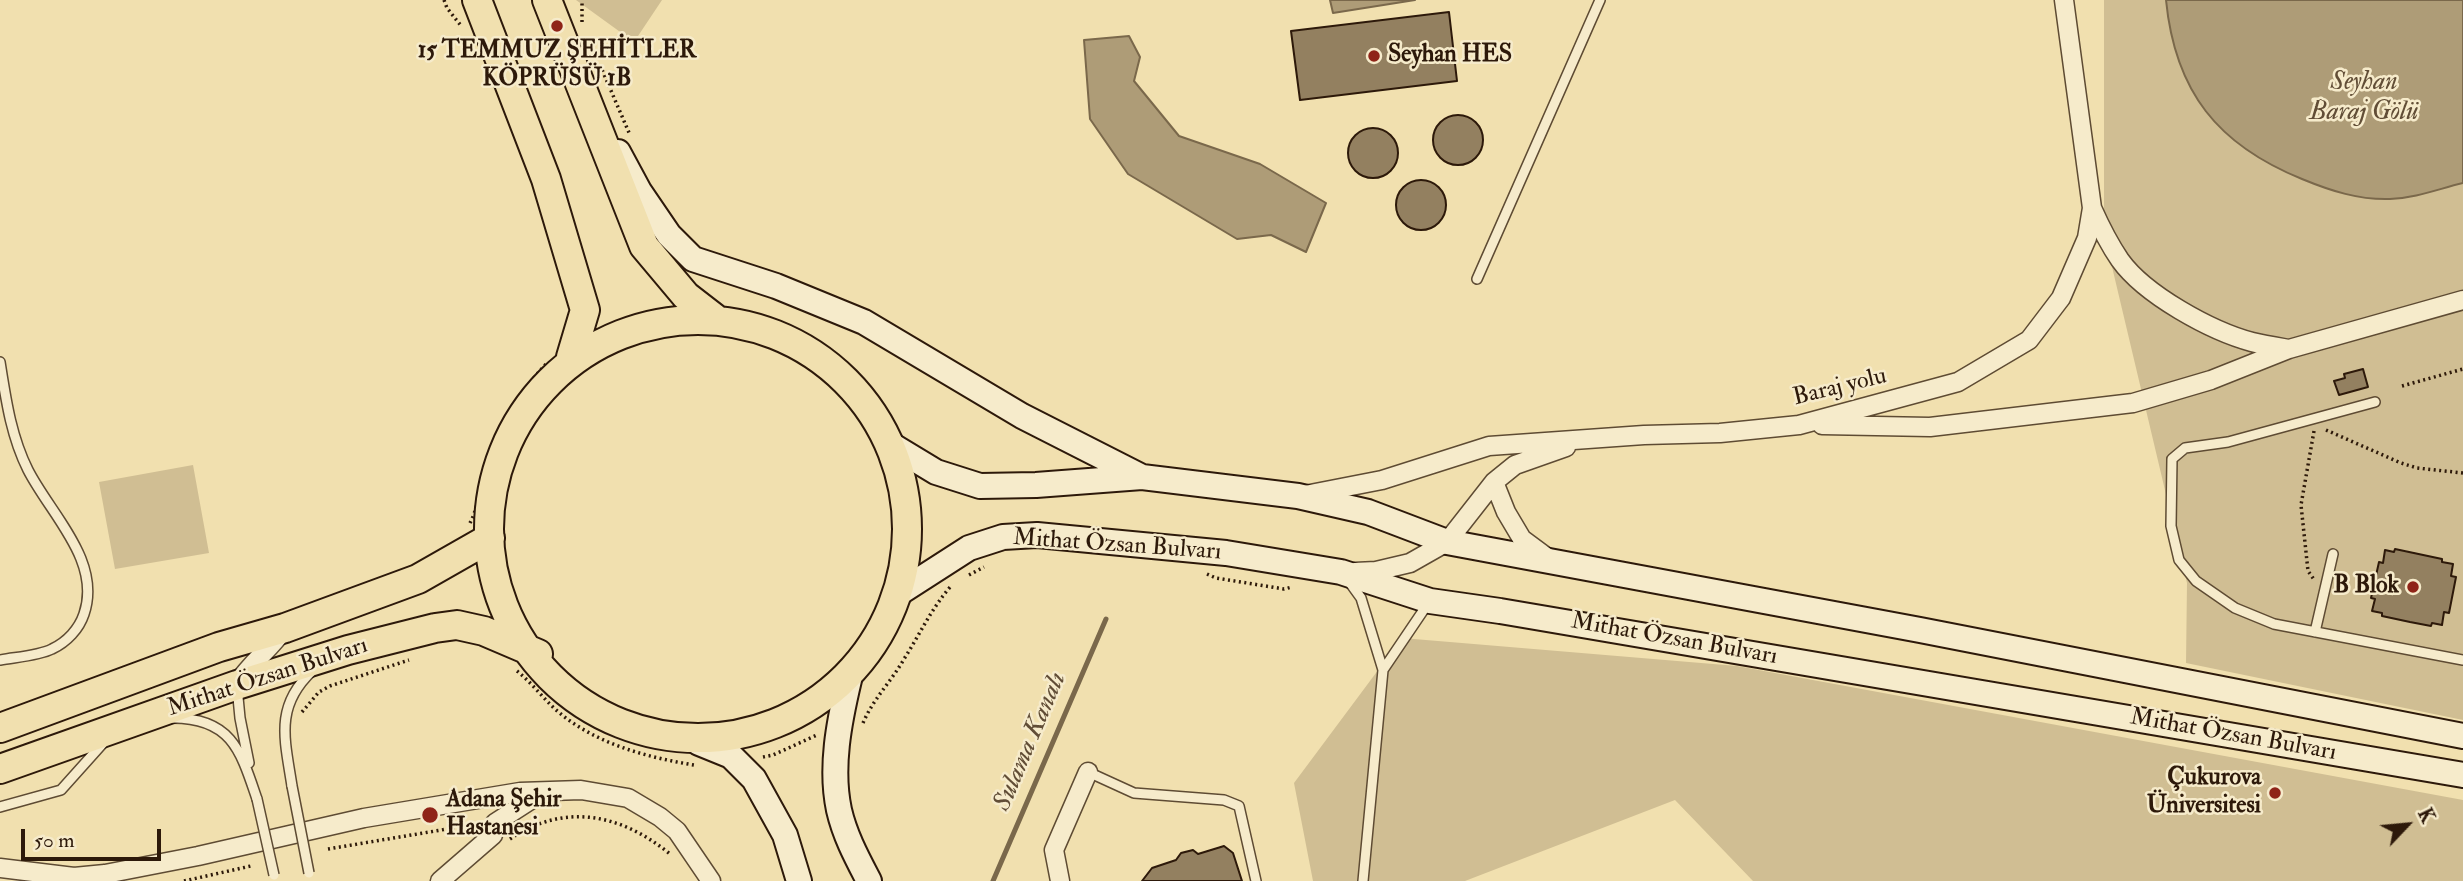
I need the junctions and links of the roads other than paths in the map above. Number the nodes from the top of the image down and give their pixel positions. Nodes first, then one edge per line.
1 (477, 0) edge
2 (547, 0) edge
3 (1600, 0) edge
4 (2064, 0) edge
5 (579, 81) junction
6 (2092, 208) junction
7 (1477, 279) dead end
8 (2463, 300) edge
9 (717, 320) junction
10 (2290, 349) junction
11 (563, 356) junction
12 (0, 362) edge
13 (2375, 402) dead end
14 (1799, 425) junction
15 (1589, 439) junction
16 (893, 446) junction
17 (1142, 477) junction
18 (1494, 482) junction
19 (1298, 496) junction
20 (478, 533) junction
21 (1447, 542) junction
22 (2333, 554) dead end
23 (1552, 561) junction
24 (1341, 572) junction
25 (899, 593) junction
26 (1430, 601) junction
27 (285, 628) junction
28 (2315, 632) junction
29 (348, 650) junction
30 (538, 654) junction
31 (0, 660) edge
32 (2463, 660) edge
33 (1383, 670) junction
34 (849, 680) junction
35 (237, 685) junction
36 (147, 718) junction
37 (0, 728) edge
38 (116, 729) junction
39 (2463, 736) edge
40 (701, 755) junction
41 (0, 769) edge
42 (1088, 772) joint
43 (2463, 775) edge
44 (544, 791) junction
45 (257, 799) junction
46 (0, 807) edge
47 (0, 867) edge
48 (310, 877) edge
49 (275, 878) edge
50 (440, 881) edge
51 (711, 881) edge
52 (799, 881) edge
53 (869, 881) edge
54 (1060, 881) edge
55 (1256, 881) edge
56 (1363, 881) edge

1 - 11 main road
2 - 5 main road
3 - 7 lane
4 - 6 street, Baraj yolu
5 - 9 main road
5 - 17 main road
6 - 10 street
6 - 14 street, Baraj yolu
8 - 10 street
9 - 11 main road
9 - 16 main road
10 - 14 street
11 - 20 main road
12 - 31 lane
13 - 28 lane
14 - 15 street, Baraj yolu
15 - 18 street
15 - 19 street, Baraj yolu
16 - 17 main road
16 - 25 main road
17 - 19 main road, Mithat Özsan Bulvarı
18 - 21 street
18 - 23 street
19 - 21 main road, Mithat Özsan Bulvarı
20 - 27 main road, Mithat Özsan Bulvarı
20 - 30 main road
21 - 23 main road, Mithat Özsan Bulvarı
21 - 24 street
22 - 28 lane
23 - 39 main road, Mithat Özsan Bulvarı
24 - 25 main road, Mithat Özsan Bulvarı
24 - 26 main road, Mithat Özsan Bulvarı
24 - 33 lane
25 - 34 main road
26 - 33 lane
26 - 43 main road, Mithat Özsan Bulvarı
27 - 35 street
27 - 37 main road, Mithat Özsan Bulvarı
28 - 32 lane
29 - 30 main road, Mithat Özsan Bulvarı
29 - 35 main road, Mithat Özsan Bulvarı
29 - 48 lane, bridge
30 - 40 main road
33 - 56 lane
34 - 40 main road
34 - 53 main road
35 - 36 main road, Mithat Özsan Bulvarı
35 - 45 lane
36 - 38 main road, Mithat Özsan Bulvarı
36 - 45 lane
38 - 41 main road, Mithat Özsan Bulvarı
38 - 46 lane
40 - 52 main road
42 - 54 street
42 - 55 lane
44 - 47 street
44 - 50 street
44 - 51 street
45 - 49 lane, bridge

